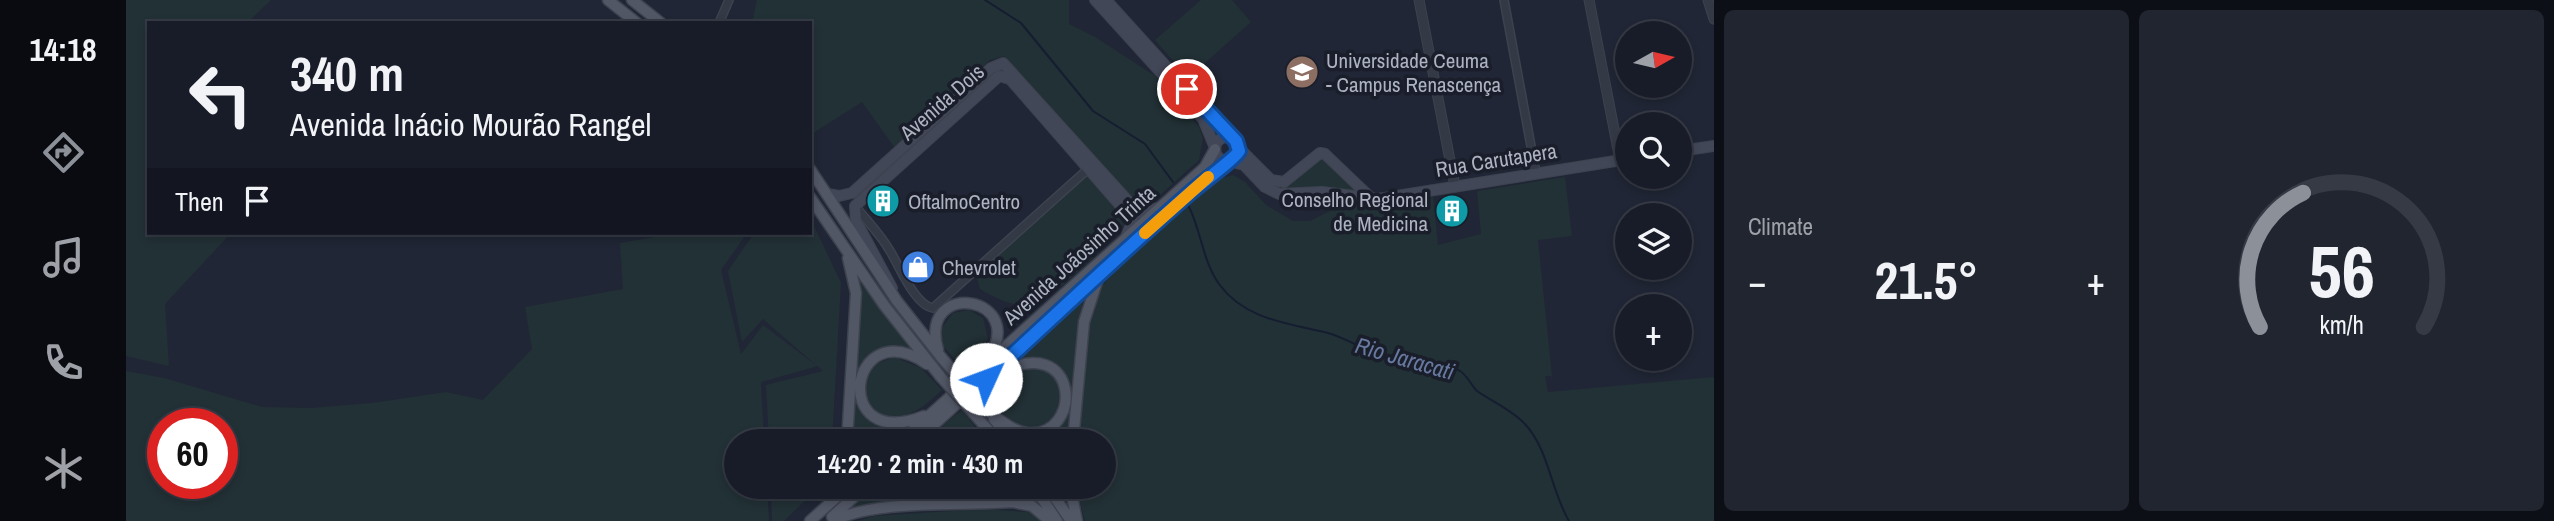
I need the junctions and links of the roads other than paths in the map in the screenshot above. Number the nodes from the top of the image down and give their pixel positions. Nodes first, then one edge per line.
1 (608, 0) edge
2 (632, 0) edge
3 (729, 0) edge
4 (1095, 0) edge
5 (1106, 0) edge
6 (1419, 0) edge
7 (1504, 0) edge
8 (1589, 0) edge
9 (1708, 0) edge
10 (1714, 19) edge
11 (634, 21) edge
12 (658, 21) edge
13 (720, 21) edge
14 (1615, 118) edge
15 (937, 123) junction
16 (1235, 143) junction
17 (1714, 146) edge
18 (1215, 149) junction
19 (1692, 149) edge
20 (1615, 160) edge
21 (1229, 161) junction
22 (1088, 169) junction
23 (812, 172) edge
24 (1536, 173) junction
25 (1455, 186) junction
26 (828, 194) junction
27 (1371, 199) junction
28 (812, 200) edge
29 (855, 206) junction
30 (1162, 206) junction
31 (849, 224) junction
32 (862, 232) junction
33 (1124, 241) junction
34 (841, 243) junction
35 (1100, 274) junction
36 (897, 301) junction
37 (940, 357) junction
38 (938, 373) junction
39 (980, 378) junction
40 (987, 410) junction
41 (937, 416) junction
42 (848, 429) edge
43 (918, 429) edge
44 (926, 429) edge
45 (933, 429) edge
46 (985, 429) edge
47 (1002, 429) edge
48 (1074, 429) edge
49 (827, 499) edge
50 (834, 499) edge
51 (852, 499) edge
52 (1043, 499) edge
53 (1055, 499) edge
54 (1073, 499) edge
55 (813, 518) edge
56 (827, 521) edge
57 (834, 521) edge
58 (1050, 521) edge
59 (1057, 521) edge
60 (1070, 521) edge
61 (1077, 521) edge

1 - 11 main road
2 - 12 main road
3 - 13 street
4 - 18 main road
5 - 16 main road
6 - 25 street
7 - 24 street
8 - 14 street
9 - 10 street
15 - 22 main road, Avenida Dois
15 - 26 main road, Avenida Dois
15 - 29 main road, Avenida Dois
15 - 30 main road, Avenida Dois
16 - 18 main road
16 - 21 main road
16 - 27 main road
17 - 19 main road
18 - 21 main road
18 - 30 main road, Avenida Joãosinho Trinta
20 - 24 main road, Rua Carutapera
21 - 27 main road, Rua Carutapera
21 - 35 main road, Avenida Joãosinho Trinta
22 - 29 street
22 - 33 main road, Avenida Dois
23 - 26 main road
24 - 25 main road, Rua Carutapera
25 - 27 main road, Rua Carutapera
26 - 31 main road
28 - 34 main road
29 - 32 main road
30 - 33 main road, Avenida Joãosinho Trinta
31 - 32 main road
31 - 36 main road
32 - 36 main road
33 - 39 main road, Avenida Joãosinho Trinta
34 - 38 main road
34 - 42 main road
35 - 39 main road, Avenida Joãosinho Trinta
35 - 48 main road
36 - 37 main road
37 - 39 main road
37 - 40 main road, bridge
38 - 41 main road
38 - 46 main road, bridge
39 - 40 main road
39 - 41 main road, Avenida Joãosinho Trinta
40 - 47 main road
41 - 43 main road, Avenida Joãosinho Trinta
41 - 44 main road, Avenida Joãosinho Trinta
41 - 45 main road
49 - 55 main road
50 - 55 main road
51 - 56 main road
52 - 59 main road
53 - 60 main road
54 - 61 main road
57 - 58 main road

